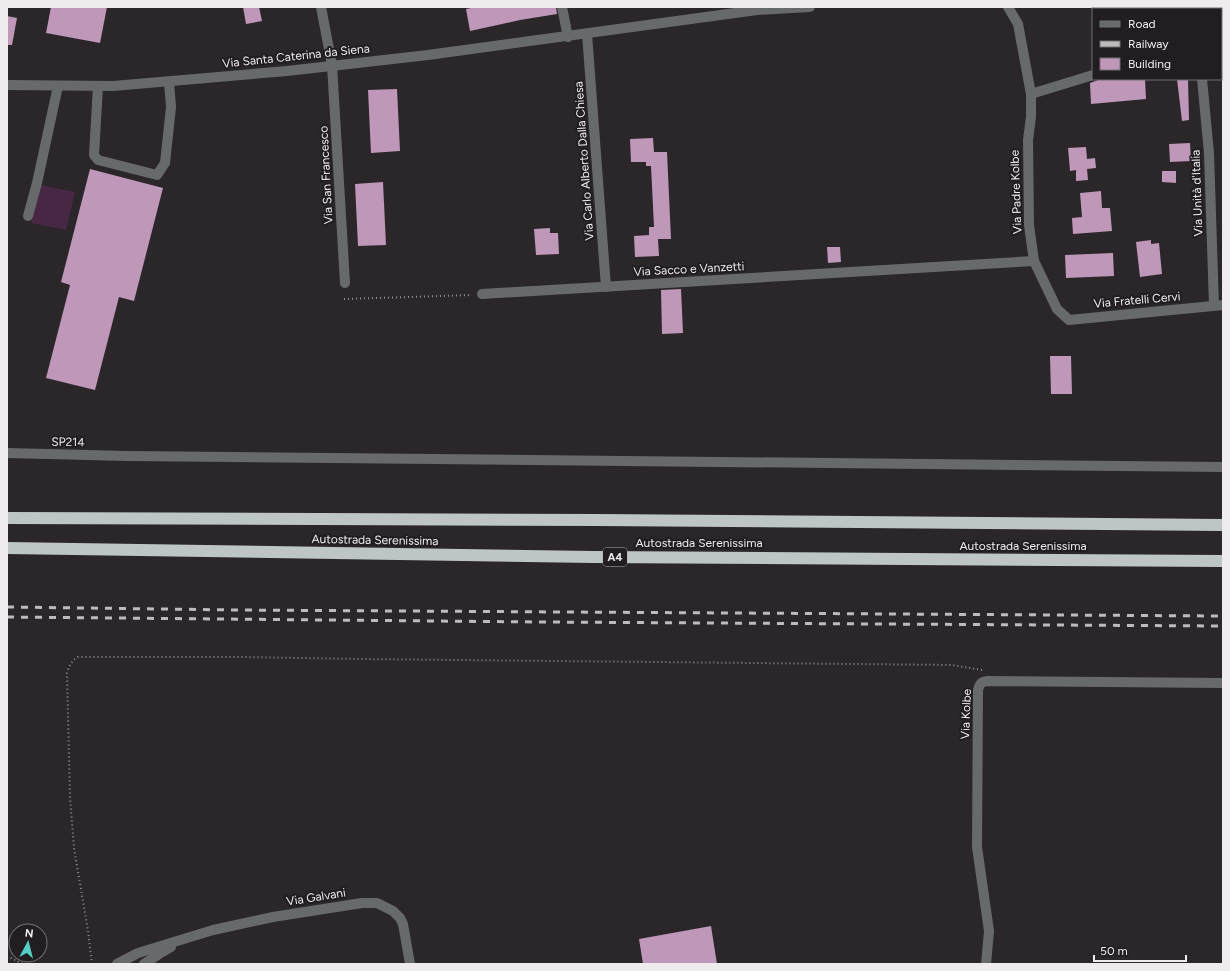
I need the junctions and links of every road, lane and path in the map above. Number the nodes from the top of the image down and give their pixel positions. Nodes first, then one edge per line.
1 (322, 7) edge
2 (562, 7) edge
3 (810, 7) edge
4 (1008, 7) edge
5 (587, 34) junction
6 (568, 36) junction
7 (332, 65) junction
8 (1092, 74) edge
9 (1202, 80) edge
10 (169, 82) junction
11 (7, 85) edge
12 (58, 86) junction
13 (98, 86) junction
14 (1031, 94) junction
15 (28, 216) dead end
16 (1034, 261) junction
17 (345, 284) dead end
18 (606, 287) junction
19 (482, 294) joint
20 (344, 299) dead end
21 (1218, 306) edge
22 (1057, 309) joint
23 (7, 453) edge
24 (1223, 467) edge
25 (7, 518) edge
26 (1223, 525) edge
27 (7, 548) edge
28 (1223, 561) edge
29 (984, 670) dead end
30 (1223, 683) edge
31 (187, 938) junction
32 (7, 956) edge
33 (23, 964) edge
34 (92, 964) edge
35 (117, 964) edge
36 (144, 964) edge
37 (410, 964) edge
38 (986, 964) edge

1 - 7 street, Via San Francesco
2 - 6 street
3 - 5 street
4 - 14 street
5 - 6 street, Via Santa Caterina da Siena
5 - 18 street, Via Carlo Alberto Dalla Chiesa
6 - 7 street, Via Santa Caterina da Siena
7 - 10 street, Via Santa Caterina da Siena
7 - 17 street, Via San Francesco
8 - 14 street
9 - 21 street, Via Unità d'Italia
10 - 13 street, Via Santa Caterina da Siena
10 - 13 street
11 - 12 street, Via Santa Caterina da Siena
12 - 13 street, Via Santa Caterina da Siena
12 - 15 street
14 - 16 street, Via Padre Kolbe
16 - 18 street, Via Sacco e Vanzetti
16 - 22 street, Via Padre Kolbe
18 - 19 street, Via Sacco e Vanzetti
19 - 20 path
21 - 22 street, Via Fratelli Cervi
23 - 24 street, SP214 / SP214
25 - 26 highway, Autostrada Serenissima
27 - 28 highway, Autostrada Serenissima / A4
29 - 34 path
30 - 38 street, Via Kolbe
31 - 35 street, Via Galvani
31 - 36 street, Via Galvani
31 - 37 street, Via Galvani
32 - 33 path

